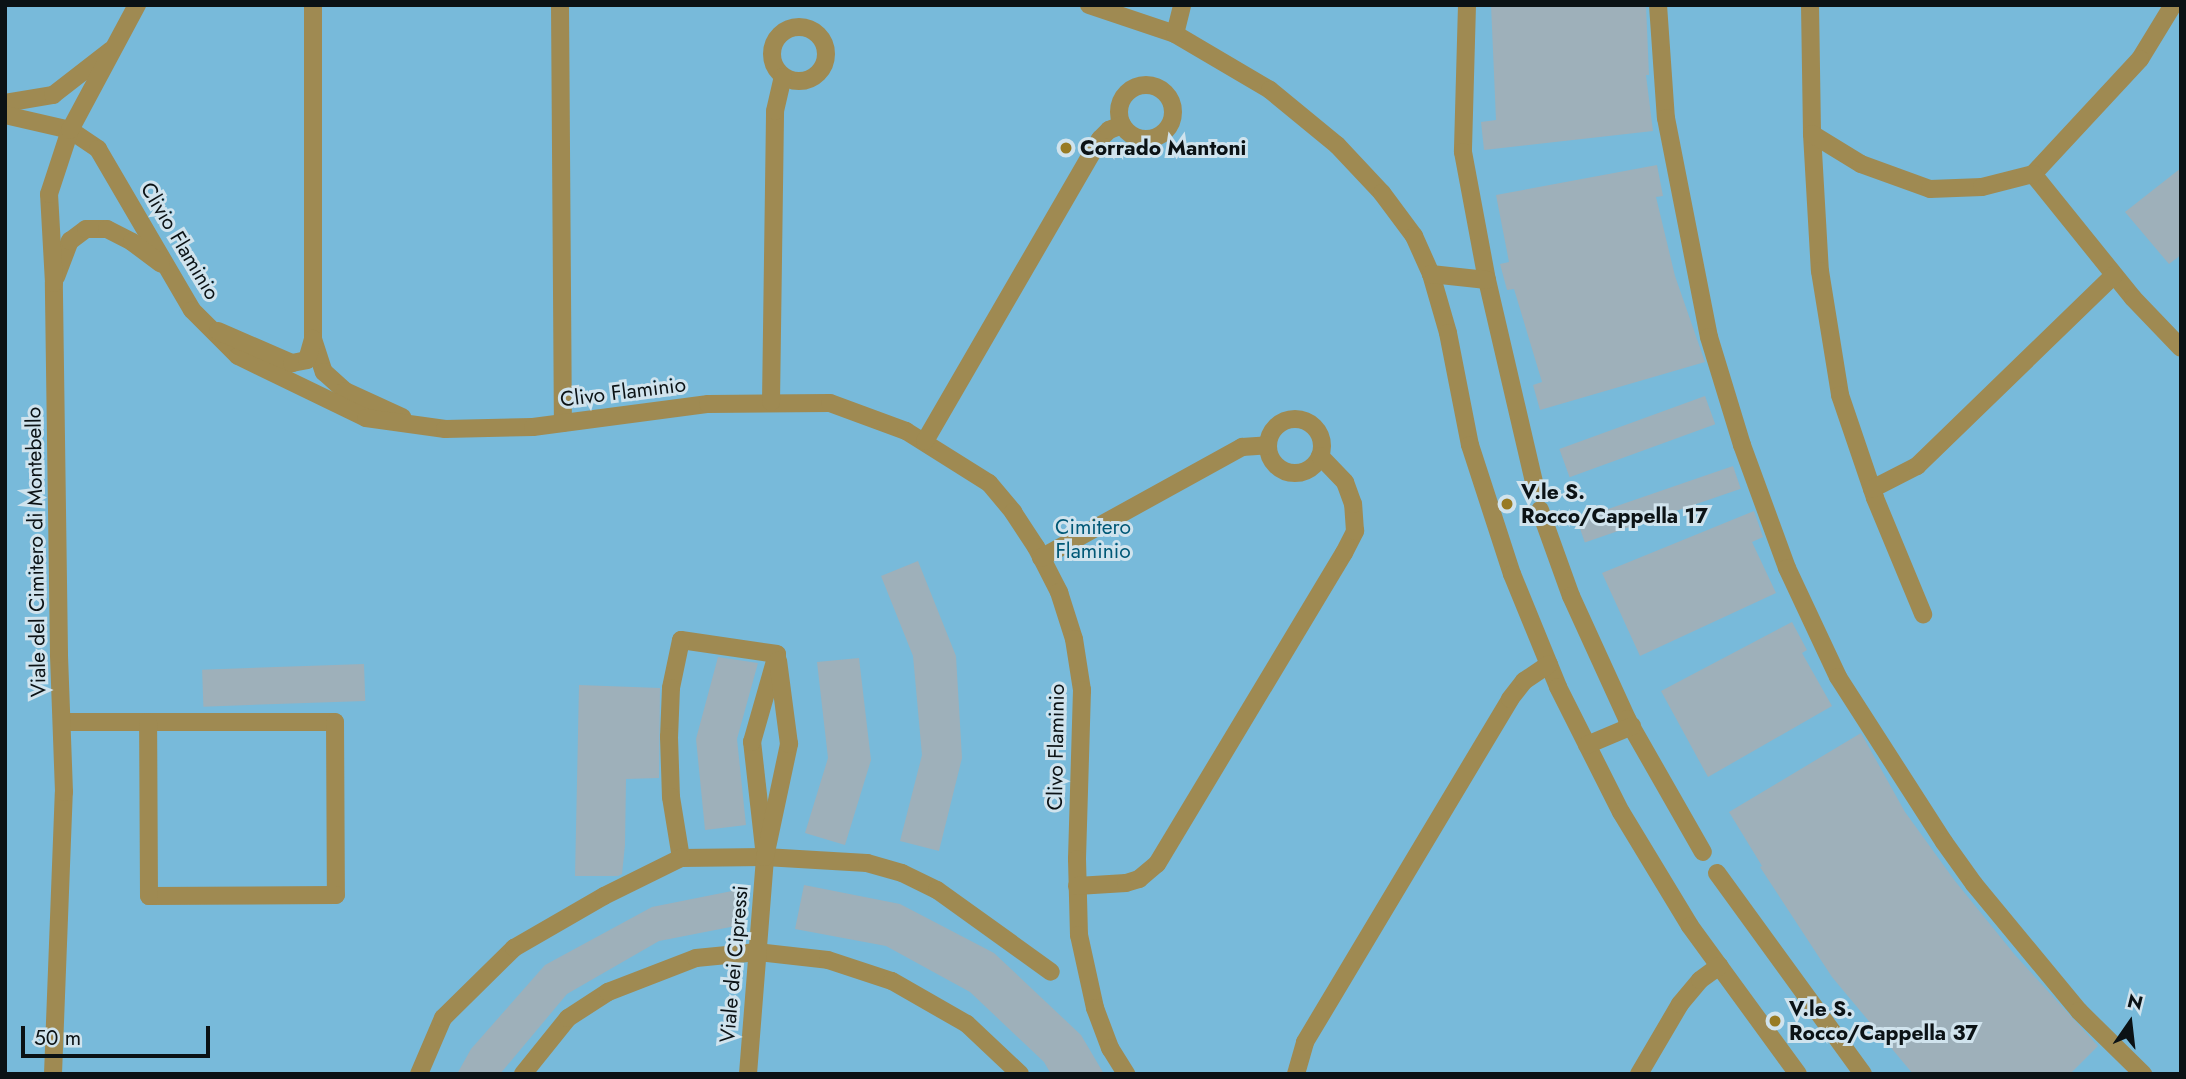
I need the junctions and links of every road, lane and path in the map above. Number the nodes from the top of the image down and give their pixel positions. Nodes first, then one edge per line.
1 (137, 5) edge
2 (313, 5) edge
3 (560, 5) edge
4 (1181, 5) edge
5 (1467, 5) edge
6 (1658, 5) edge
7 (1810, 5) edge
8 (2173, 5) edge
9 (1098, 6) edge
10 (1175, 34) junction
11 (117, 45) junction
12 (783, 77) dead end
13 (5, 103) edge
14 (5, 115) edge
15 (1122, 125) dead end
16 (70, 130) junction
17 (1812, 134) junction
18 (2033, 174) junction
19 (168, 269) junction
20 (1431, 274) junction
21 (2114, 275) junction
22 (1487, 280) junction
23 (54, 283) junction
24 (208, 327) junction
25 (313, 339) junction
26 (2181, 348) edge
27 (771, 402) junction
28 (563, 423) junction
29 (418, 424) junction
30 (925, 441) junction
31 (1268, 445) junction
32 (1320, 456) junction
33 (1535, 486) dead end
34 (1872, 489) junction
35 (1541, 510) dead end
36 (1041, 558) junction
37 (1923, 614) dead end
38 (777, 654) junction
39 (1549, 664) junction
40 (63, 722) junction
41 (148, 722) junction
42 (1632, 726) junction
43 (1587, 745) junction
44 (1703, 852) dead end
45 (765, 857) junction
46 (681, 858) junction
47 (1717, 873) dead end
48 (1077, 886) junction
49 (758, 952) junction
50 (1719, 966) junction
51 (1051, 972) dead end
52 (2131, 1070) edge
53 (53, 1074) edge
54 (419, 1074) edge
55 (523, 1074) edge
56 (748, 1074) edge
57 (1020, 1074) edge
58 (1126, 1074) edge
59 (1296, 1074) edge
60 (1639, 1074) edge
61 (1798, 1074) edge
62 (1863, 1074) edge

1 - 11 lane, Viale del Cimitero di Montebello
2 - 25 lane
3 - 28 lane
4 - 10 lane
5 - 22 lane
6 - 52 lane
7 - 17 lane
8 - 18 lane
9 - 10 lane
10 - 20 lane
11 - 13 lane
11 - 16 lane, Viale del Cimitero di Montebello
12 - 27 lane
14 - 16 lane
15 - 30 lane
16 - 19 lane, Clivio Flaminio
16 - 23 lane, Viale del Cimitero di Montebello
17 - 18 lane
17 - 34 lane
18 - 21 lane
19 - 23 lane
19 - 24 lane, Clivio Flaminio
20 - 22 lane
20 - 39 lane
21 - 26 lane
21 - 34 lane
22 - 33 lane
23 - 40 lane, Viale del Cimitero di Montebello
24 - 25 lane
24 - 29 lane, Clivio Flaminio
25 - 29 lane
27 - 28 lane, Clivo Flaminio
27 - 30 lane, Clivo Flaminio
28 - 29 lane, Clivo Flaminio
30 - 36 lane, Clivo Flaminio
31 - 32 lane
31 - 32 lane
31 - 36 lane
32 - 48 lane
34 - 37 lane
35 - 42 lane
36 - 48 lane, Clivo Flaminio
38 - 45 lane
38 - 45 lane
38 - 46 lane
39 - 43 lane
39 - 59 lane
40 - 41 lane
40 - 53 lane, Viale del Cimitero di Montebello
41 - 41 lane
42 - 43 lane
42 - 44 lane
43 - 50 lane
45 - 46 lane
45 - 49 lane, Viale dei Cipressi
45 - 51 lane
46 - 54 lane
47 - 62 lane
48 - 58 lane, Clivo Flaminio
49 - 55 lane
49 - 56 lane, Viale dei Cipressi
49 - 57 lane
50 - 60 lane
50 - 61 lane

